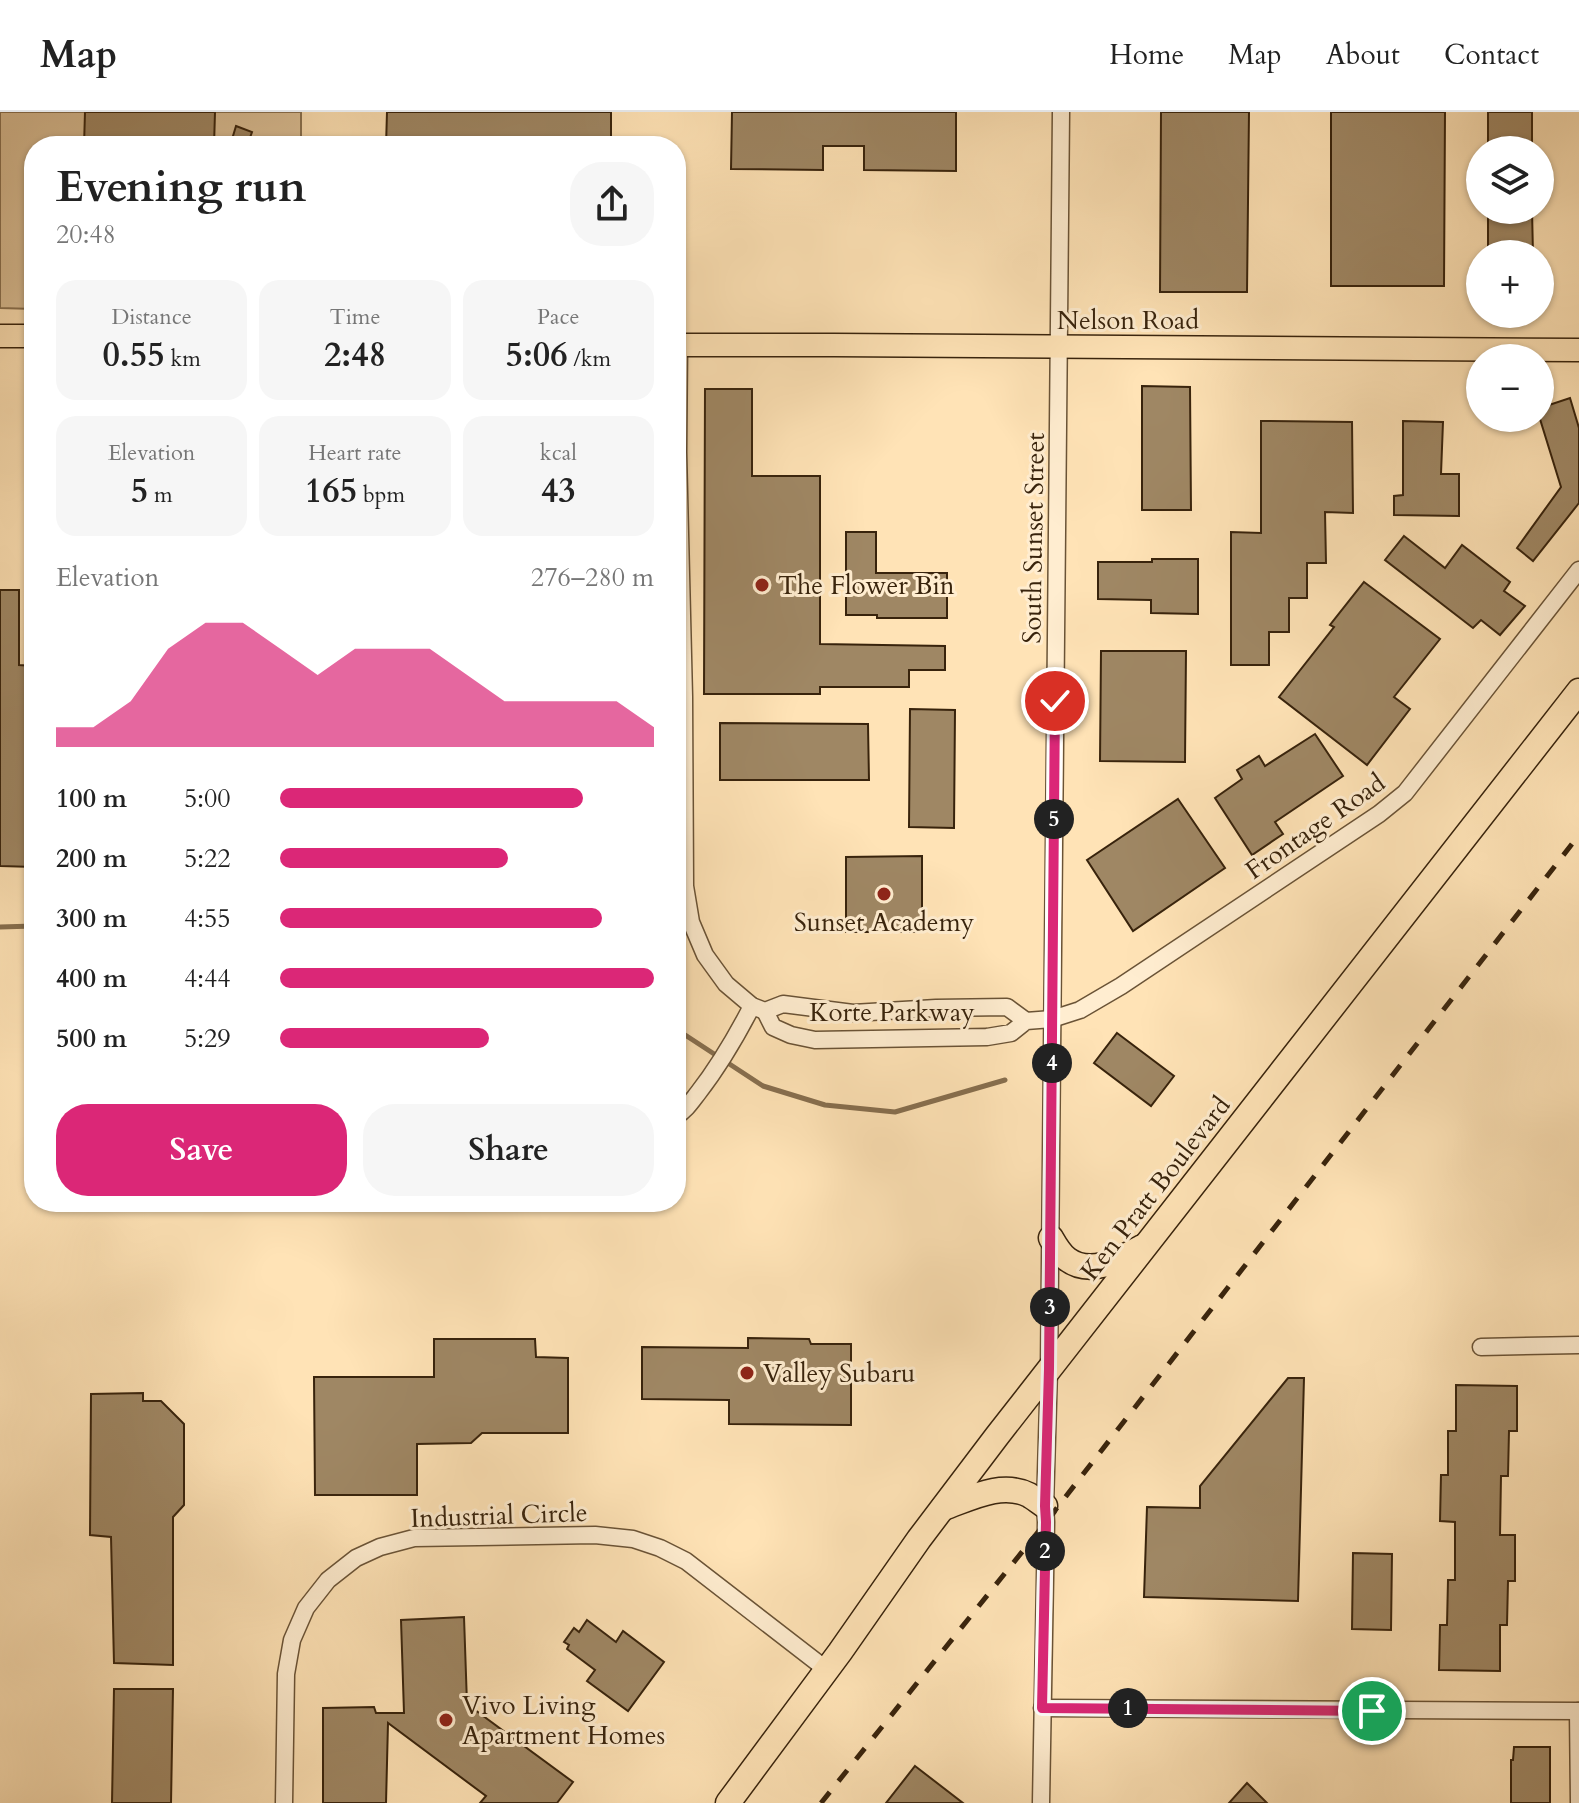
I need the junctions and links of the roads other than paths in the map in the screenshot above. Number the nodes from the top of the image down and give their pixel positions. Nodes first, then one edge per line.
1 (1061, 112) edge
2 (1579, 335) edge
3 (0, 336) edge
4 (24, 336) edge
5 (1548, 344) edge
6 (686, 345) edge
7 (1059, 348) junction
8 (1466, 349) edge
9 (1554, 349) edge
10 (1579, 350) edge
11 (1579, 570) edge
12 (1579, 691) edge
13 (686, 892) edge
14 (758, 1008) junction
15 (1052, 1019) junction
16 (1026, 1021) junction
17 (686, 1108) edge
18 (1051, 1238) junction
19 (1148, 1244) junction
20 (1579, 1345) edge
21 (1481, 1347) dead end
22 (1049, 1369) junction
23 (1045, 1506) junction
24 (943, 1508) junction
25 (1045, 1546) dead end
26 (1043, 1636) junction
27 (827, 1670) junction
28 (1042, 1708) junction
29 (1578, 1711) edge
30 (284, 1803) edge
31 (728, 1803) edge
32 (1041, 1803) edge
33 (1579, 1803) edge

1 - 7 street, South Sunset Street
2 - 5 main road
3 - 4 main road
6 - 7 main road, Nelson Road
7 - 8 main road, Nelson Road
7 - 15 street, South Sunset Street
9 - 10 main road, Nelson Road
11 - 15 street, Frontage Road
12 - 19 highway, Ken Pratt Boulevard
13 - 14 street, Korte Parkway
14 - 16 street, Korte Parkway
14 - 16 street, Korte Parkway
14 - 17 street
15 - 16 street, Korte Parkway
15 - 18 street, South Sunset Street
18 - 19 highway
18 - 22 street, South Sunset Street
19 - 22 highway, Ken Pratt Boulevard
20 - 21 street
22 - 23 street, South Sunset Street
22 - 24 highway, Ken Pratt Boulevard
23 - 24 highway
23 - 26 street, South Sunset Street
24 - 27 highway, Ken Pratt Boulevard
25 - 26 street, South Sunset Street
26 - 28 street, South Sunset Street
27 - 30 street, Industrial Circle
27 - 31 highway, Ken Pratt Boulevard
28 - 29 street
28 - 32 street, South Sunset Street
29 - 33 street

